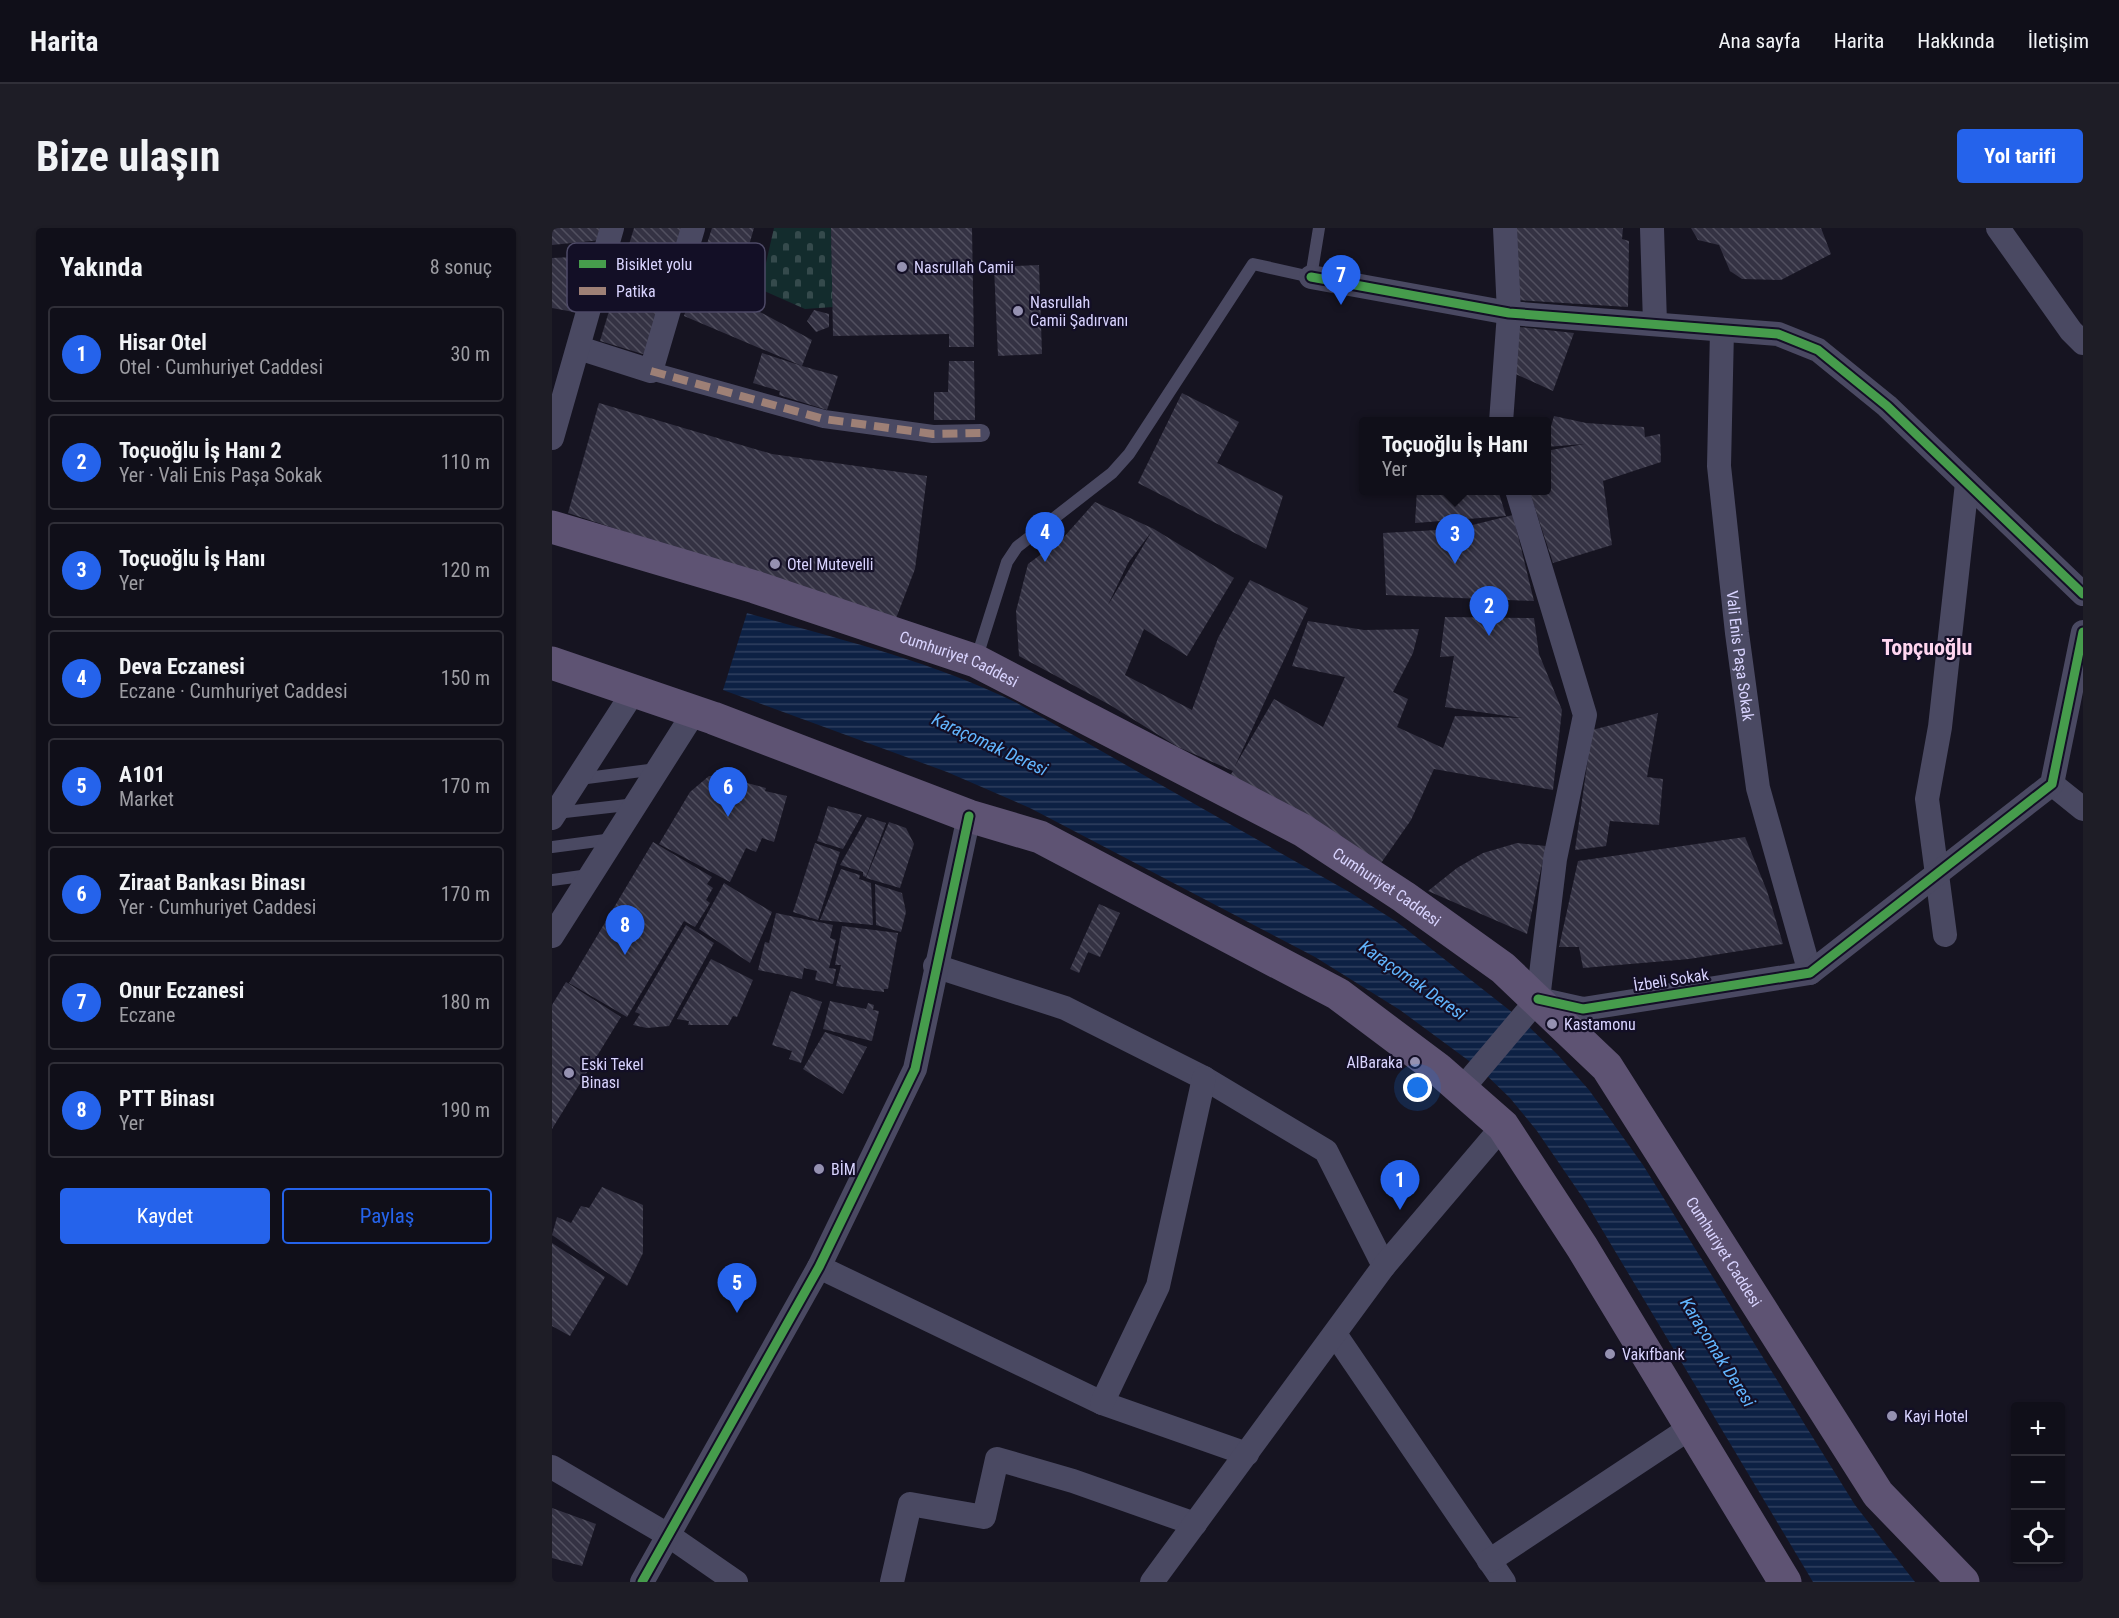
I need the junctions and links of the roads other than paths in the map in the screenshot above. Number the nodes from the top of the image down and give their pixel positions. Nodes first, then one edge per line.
1 (612, 228) edge
2 (693, 228) edge
3 (1319, 228) edge
4 (1505, 228) edge
5 (1652, 228) edge
6 (1998, 228) edge
7 (608, 243) edge
8 (689, 243) edge
9 (1311, 277) junction
10 (589, 312) edge
11 (668, 312) edge
12 (1509, 313) junction
13 (1655, 323) junction
14 (1722, 330) junction
15 (2083, 343) edge
16 (579, 348) junction
17 (651, 371) junction
18 (1501, 417) edge
19 (981, 433) dead end
20 (552, 438) edge
21 (1967, 483) junction
22 (1519, 495) edge
23 (552, 527) edge
24 (2078, 584) edge
25 (2082, 642) edge
26 (976, 661) junction
27 (552, 663) edge
28 (634, 691) junction
29 (695, 711) junction
30 (658, 769) junction
31 (578, 779) junction
32 (2052, 784) junction
33 (636, 804) junction
34 (2083, 808) edge
35 (553, 816) edge
36 (969, 816) junction
37 (614, 839) junction
38 (552, 847) edge
39 (1938, 873) junction
40 (591, 875) junction
41 (552, 880) edge
42 (560, 911) edge
43 (1945, 935) dead end
44 (552, 936) edge
45 (935, 966) junction
46 (1810, 973) junction
47 (1538, 999) junction
48 (1204, 1078) junction
49 (1462, 1089) junction
50 (1503, 1126) junction
51 (1384, 1266) junction
52 (819, 1267) junction
53 (1335, 1334) junction
54 (1102, 1403) junction
55 (1690, 1428) junction
56 (1246, 1454) junction
57 (552, 1467) edge
58 (1195, 1524) junction
59 (668, 1535) junction
60 (1489, 1561) junction
61 (642, 1582) edge
62 (736, 1582) edge
63 (892, 1582) edge
64 (1152, 1582) edge
65 (1504, 1582) edge
66 (1785, 1582) edge
67 (1963, 1582) edge

1 - 7 street
2 - 8 street
3 - 9 lane
4 - 12 street
5 - 13 street
6 - 15 street
9 - 12 street
9 - 26 lane
10 - 16 street
11 - 17 street
12 - 13 street
12 - 18 street
13 - 14 street
14 - 21 street
14 - 46 street, Vali Enis Paşa Sokak
16 - 17 street
16 - 20 street
17 - 19 street
21 - 24 street
21 - 39 street
22 - 47 street
23 - 26 main road, Cumhuriyet Caddesi
25 - 32 street
26 - 47 main road, Cumhuriyet Caddesi
27 - 28 main road
28 - 29 main road
28 - 31 street
29 - 30 street
29 - 36 main road
30 - 31 lane
30 - 33 street
31 - 35 street
32 - 34 street
32 - 39 street
33 - 35 lane
33 - 37 street
36 - 45 street
36 - 49 main road
37 - 38 lane
37 - 40 street
39 - 43 street
39 - 46 street
40 - 41 lane
40 - 42 street
42 - 44 street
45 - 48 street
45 - 52 street
46 - 47 street, İzbeli Sokak
47 - 49 street
47 - 67 main road, Cumhuriyet Caddesi
48 - 51 street
48 - 54 street
49 - 50 main road
50 - 51 street
50 - 55 main road
51 - 53 street
52 - 54 street
52 - 59 street
53 - 56 street
53 - 60 street
54 - 56 street
55 - 60 street
55 - 66 main road
56 - 58 street
57 - 59 street
58 - 63 street
58 - 64 street
59 - 61 street
59 - 62 street
60 - 65 street

